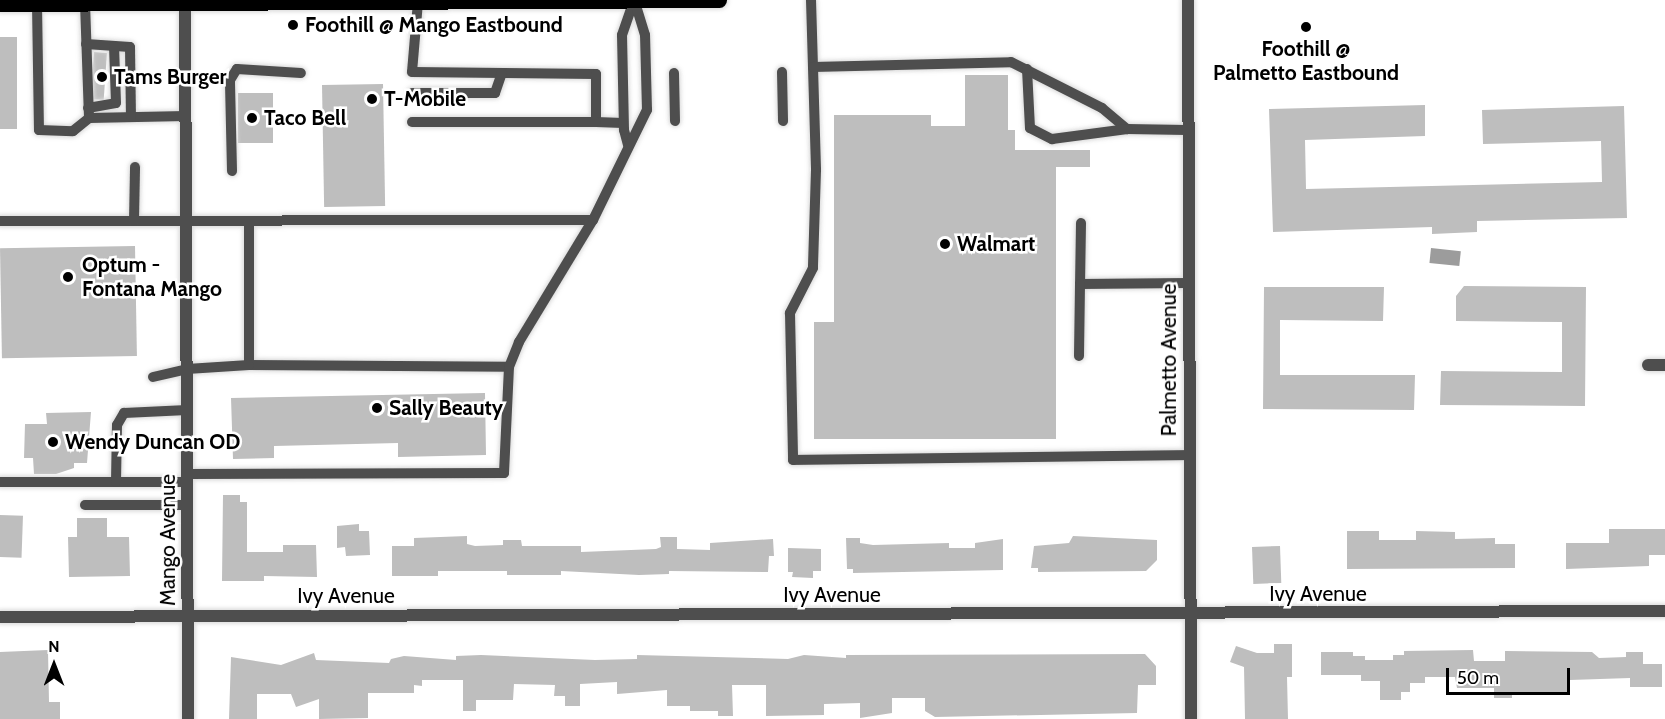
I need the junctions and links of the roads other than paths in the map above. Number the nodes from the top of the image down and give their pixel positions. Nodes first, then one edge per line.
1 (634, 0) edge
2 (719, 0) edge
3 (811, 0) edge
4 (1188, 0) edge
5 (185, 1) edge
6 (536, 1) edge
7 (418, 2) junction
8 (85, 3) junction
9 (0, 4) edge
10 (37, 4) junction
11 (86, 44) junction
12 (114, 46) junction
13 (813, 67) junction
14 (1027, 69) junction
15 (782, 72) dead end
16 (302, 73) dead end
17 (502, 73) junction
18 (675, 73) dead end
19 (412, 93) dead end
20 (88, 113) junction
21 (186, 116) junction
22 (131, 117) junction
23 (675, 121) dead end
24 (783, 121) dead end
25 (412, 122) dead end
26 (596, 122) junction
27 (624, 123) junction
28 (1127, 129) junction
29 (1187, 130) junction
30 (628, 145) junction
31 (135, 167) dead end
32 (232, 171) dead end
33 (249, 220) junction
34 (593, 220) junction
35 (0, 221) edge
36 (134, 221) junction
37 (186, 221) junction
38 (1082, 223) dead end
39 (1188, 283) junction
40 (1080, 284) junction
41 (1079, 356) dead end
42 (249, 365) junction
43 (1648, 365) dead end
44 (1665, 365) edge
45 (509, 367) junction
46 (187, 369) junction
47 (153, 377) dead end
48 (187, 410) junction
49 (1189, 454) junction
50 (187, 478) junction
51 (0, 482) edge
52 (116, 482) junction
53 (85, 505) dead end
54 (187, 505) junction
55 (1665, 611) edge
56 (1191, 614) junction
57 (188, 616) junction
58 (0, 617) edge
59 (188, 719) edge
60 (1191, 719) edge

1 - 2 main road
1 - 6 main road
1 - 27 lane
1 - 30 lane
3 - 13 lane
4 - 29 street, Palmetto Avenue
5 - 7 main road
5 - 8 main road
5 - 21 street, Mango Avenue
6 - 7 main road
7 - 17 lane
8 - 10 main road
8 - 11 lane
9 - 10 main road
10 - 20 lane
11 - 12 lane
11 - 20 lane
12 - 20 lane
12 - 22 lane
13 - 14 lane
13 - 49 lane
14 - 28 lane
14 - 28 lane
15 - 24 lane
16 - 32 lane
17 - 19 lane
17 - 26 lane
18 - 23 lane
20 - 22 lane
21 - 22 lane
21 - 37 street, Mango Avenue
25 - 26 lane
26 - 27 lane
27 - 30 lane
28 - 29 lane
29 - 39 street, Palmetto Avenue
30 - 34 lane
31 - 36 lane
33 - 34 lane
33 - 37 lane
33 - 42 lane
34 - 45 lane
35 - 36 lane
36 - 37 lane
37 - 46 street, Mango Avenue
38 - 40 lane
39 - 40 lane
39 - 49 street, Palmetto Avenue
40 - 41 lane
42 - 45 lane
42 - 46 lane
43 - 44 street
45 - 50 lane
46 - 47 lane
46 - 48 street, Mango Avenue
48 - 50 street, Mango Avenue
48 - 52 lane
49 - 56 street, Palmetto Avenue
50 - 52 lane
50 - 54 street, Mango Avenue
51 - 52 lane
53 - 54 lane
54 - 57 street, Mango Avenue
55 - 56 street, Ivy Avenue
56 - 57 street, Ivy Avenue
56 - 60 street, Palmetto Avenue
57 - 58 street, Ivy Avenue
57 - 59 street, Mango Avenue

